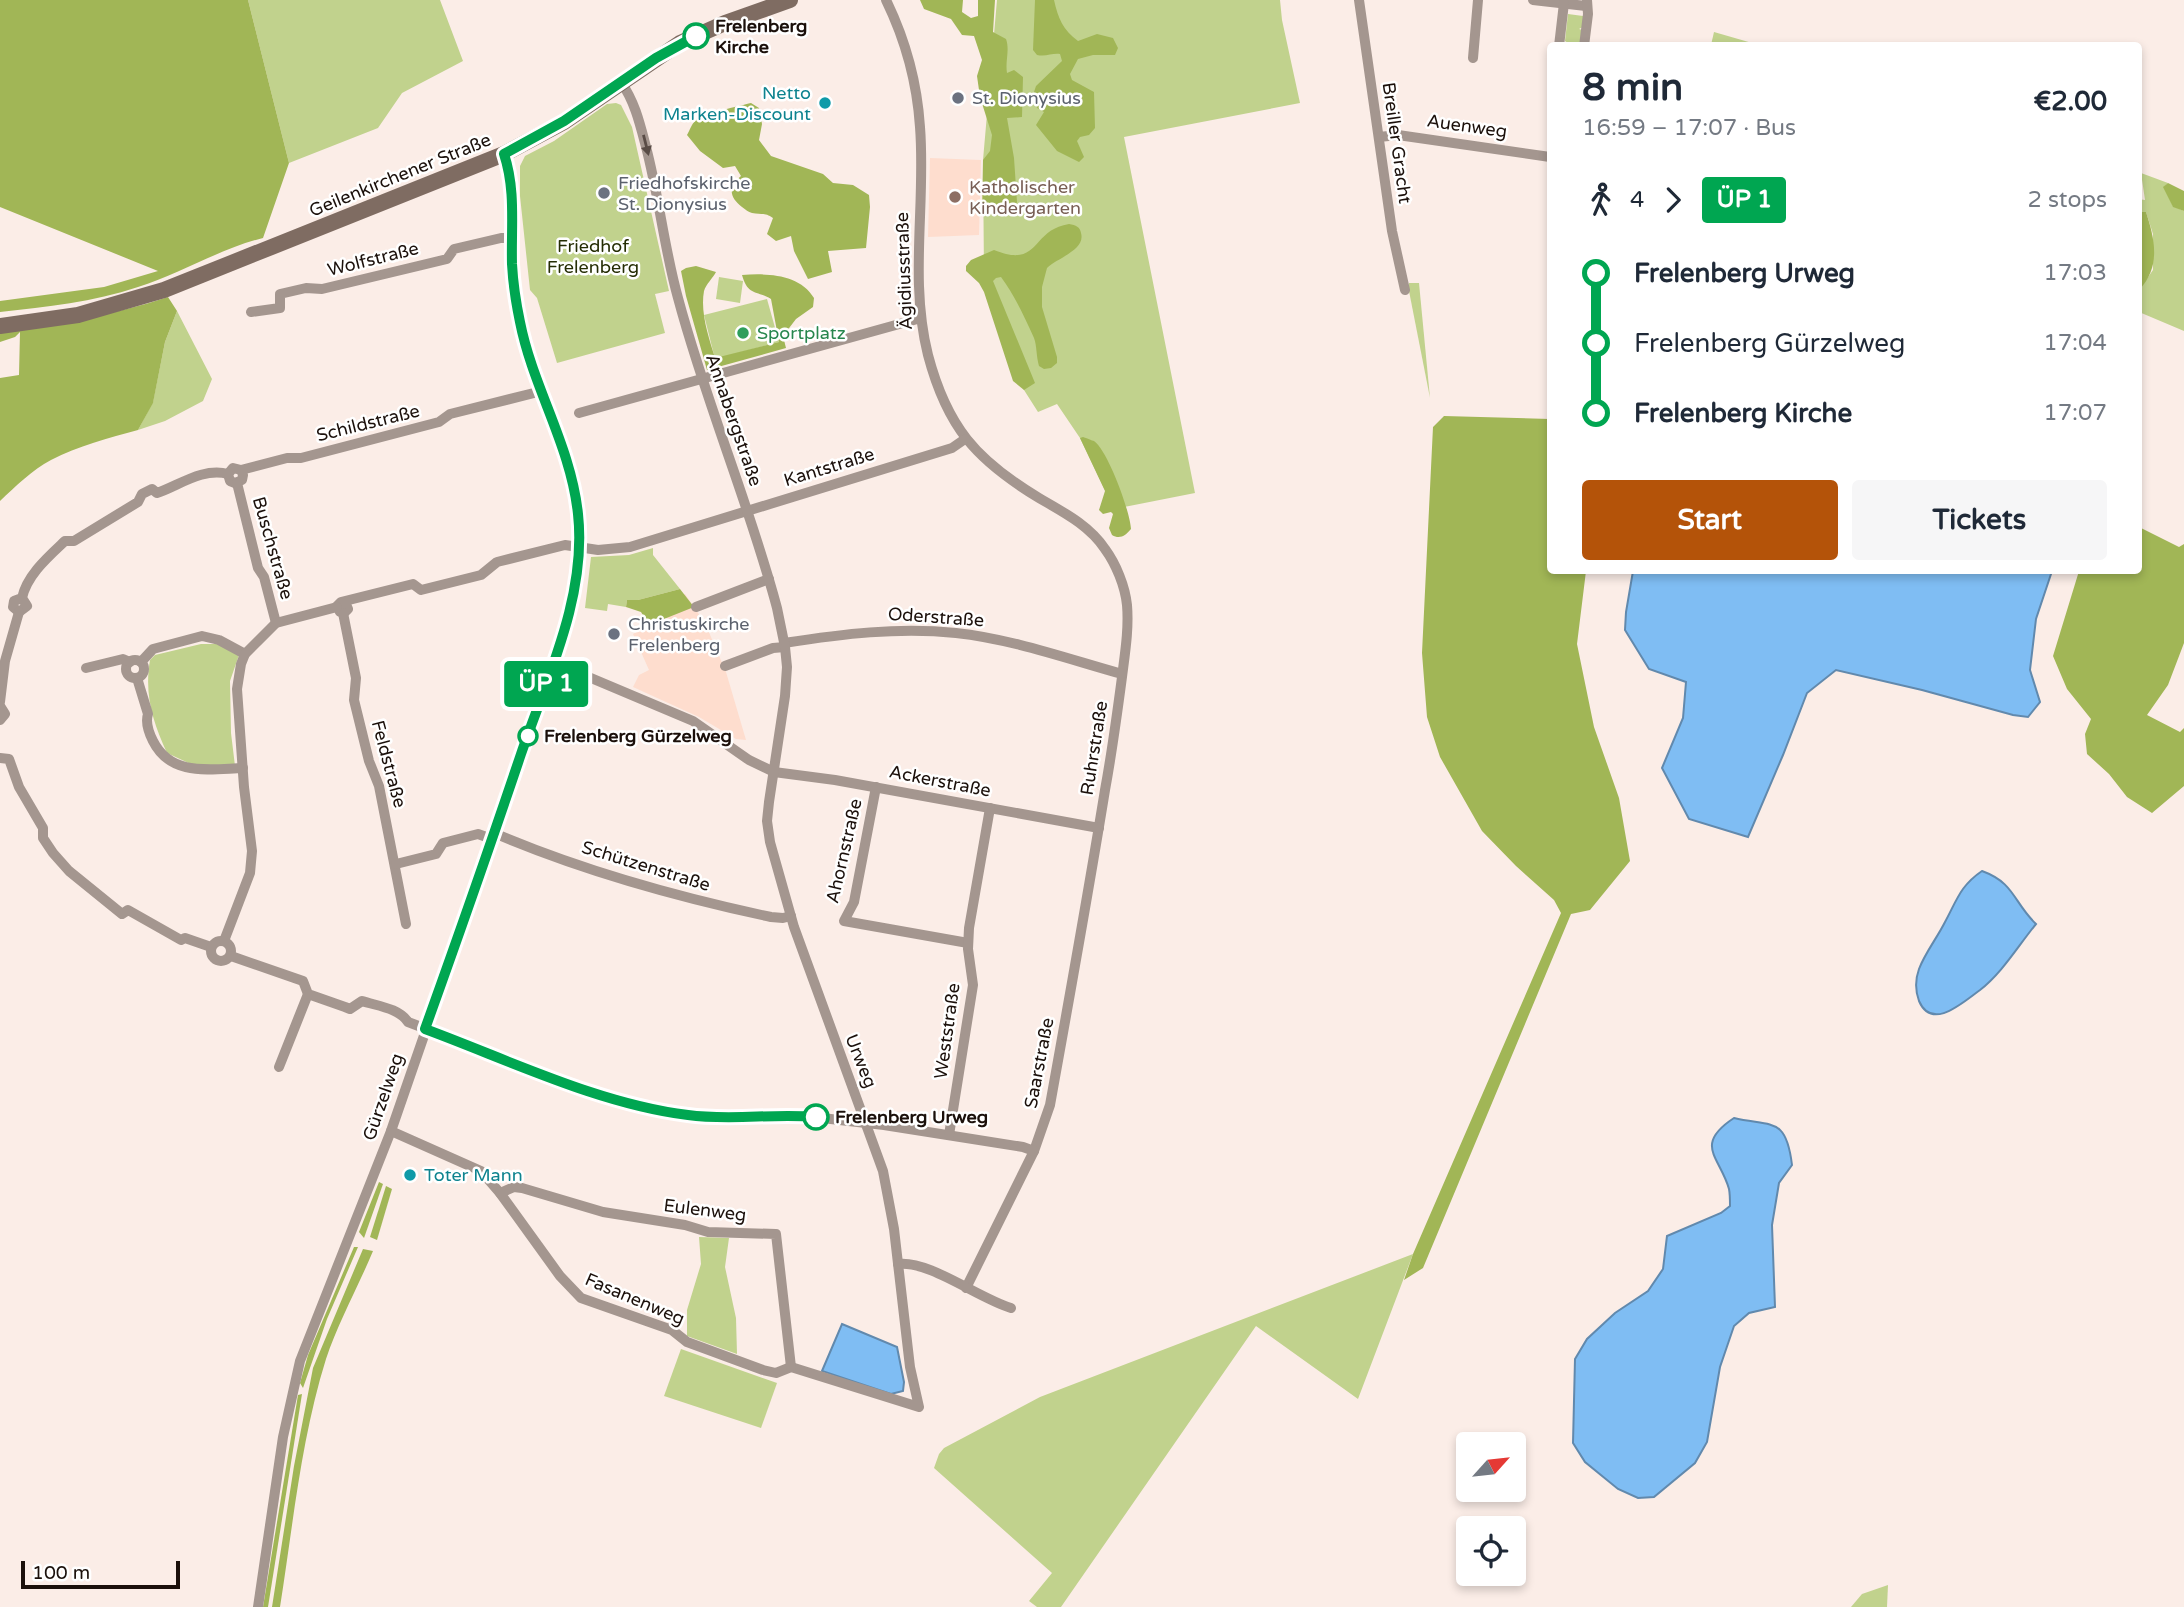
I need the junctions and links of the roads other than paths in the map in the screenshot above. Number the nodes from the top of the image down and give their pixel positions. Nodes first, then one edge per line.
1 (790, 0) edge
2 (886, 0) edge
3 (1359, 0) edge
4 (1478, 0) edge
5 (1533, 0) edge
6 (1564, 3) junction
7 (1586, 3) edge
8 (1559, 42) edge
9 (1584, 42) edge
10 (1473, 58) dead end
11 (621, 82) junction
12 (1379, 137) junction
13 (504, 154) junction
14 (1547, 157) edge
15 (512, 237) junction
16 (1405, 290) dead end
17 (251, 312) dead end
18 (921, 318) junction
19 (0, 326) edge
20 (701, 379) junction
21 (542, 391) junction
22 (579, 413) dead end
23 (965, 439) junction
24 (242, 470) junction
25 (228, 474) junction
26 (237, 483) junction
27 (747, 511) junction
28 (579, 548) junction
29 (769, 579) junction
30 (0, 602) edge
31 (18, 605) junction
32 (343, 606) junction
33 (696, 607) dead end
34 (276, 623) junction
35 (785, 645) junction
36 (245, 654) junction
37 (135, 662) junction
38 (553, 662) junction
39 (725, 666) dead end
40 (86, 668) dead end
41 (1122, 674) junction
42 (0, 704) edge
43 (0, 720) edge
44 (0, 758) edge
45 (243, 768) junction
46 (774, 772) junction
47 (877, 787) junction
48 (990, 808) junction
49 (1099, 828) junction
50 (493, 836) junction
51 (396, 864) junction
52 (791, 916) junction
53 (406, 924) dead end
54 (224, 941) junction
55 (968, 943) junction
56 (211, 947) junction
57 (231, 956) junction
58 (309, 993) junction
59 (425, 1029) junction
60 (279, 1067) dead end
61 (867, 1124) junction
62 (391, 1130) junction
63 (949, 1135) junction
64 (1034, 1151) junction
65 (500, 1193) junction
66 (898, 1264) junction
67 (965, 1289) junction
68 (1011, 1307) dead end
69 (791, 1367) junction
70 (919, 1407) joint
71 (258, 1607) edge

1 - 11 main road, Geilenkirchener Straße
2 - 18 street, Ägidiusstraße
3 - 12 street, Breiller Gracht
4 - 10 street
5 - 6 street
6 - 7 street
6 - 8 street
7 - 9 street
11 - 13 main road, Geilenkirchener Straße
11 -> 20 street, Annabergstraße
12 - 14 street, Auenweg
12 - 16 street, Breiller Gracht
13 - 15 street, Gürzelweg
13 - 19 main road, Geilenkirchener Straße
15 - 17 street, Wolfstraße
15 - 21 street, Gürzelweg
18 - 20 street
18 - 23 street, Ägidiusstraße
20 - 22 street
20 - 27 street, Annabergstraße
21 - 24 street, Schildstraße
21 - 28 street, Gürzelweg
23 - 27 street, Kantstraße
23 - 41 street, Ägidiusstraße
24 - 25 street, Schildstraße
24 - 26 street
25 - 26 street
25 - 31 street, Schildstraße
26 - 34 street, Buschstraße
27 - 28 street, Kantstraße
27 - 29 street, Annabergstraße
28 - 32 street, Kantstraße
28 - 38 street, Gürzelweg
29 - 33 street
29 - 35 street, Annabergstraße
30 - 31 street
31 - 42 street, Schildstraße
32 - 34 street
32 - 51 street, Feldstraße
34 - 36 street
35 - 39 street, Oderstraße
35 - 41 street, Oderstraße
35 - 46 street, Annabergstraße
36 - 37 street
36 - 45 street
37 - 40 street
37 - 45 street
38 - 46 street, Ackerstraße
38 - 50 street, Gürzelweg
41 - 49 street, Ruhrstraße
42 - 43 street, Schildstraße
44 - 56 street
45 - 54 street
46 - 47 street, Ackerstraße
46 - 52 street, Urweg
47 - 48 street, Ackerstraße
47 - 55 street, Ahornstraße
48 - 49 street, Ackerstraße
48 - 55 street, Weststraße
49 - 64 street, Saarstraße
50 - 51 street
50 - 52 street, Schützenstraße
50 - 59 street, Gürzelweg
51 - 53 street, Feldstraße
52 - 61 street, Urweg
54 - 56 street
54 - 57 street
55 - 63 street, Weststraße
56 - 57 street
57 - 58 street
58 - 59 street
58 - 60 street
59 - 61 street
59 - 62 street, Gürzelweg
61 - 63 street
61 - 66 street, Urweg
62 - 65 street, Fasanenweg
62 - 71 street, Gürzelweg
63 - 64 street
64 - 67 street, Saarstraße
65 - 69 street, Fasanenweg
65 - 69 street, Eulenweg
66 - 67 street
66 - 70 street, Urweg
67 - 68 street
69 - 70 street, Fasanenweg

